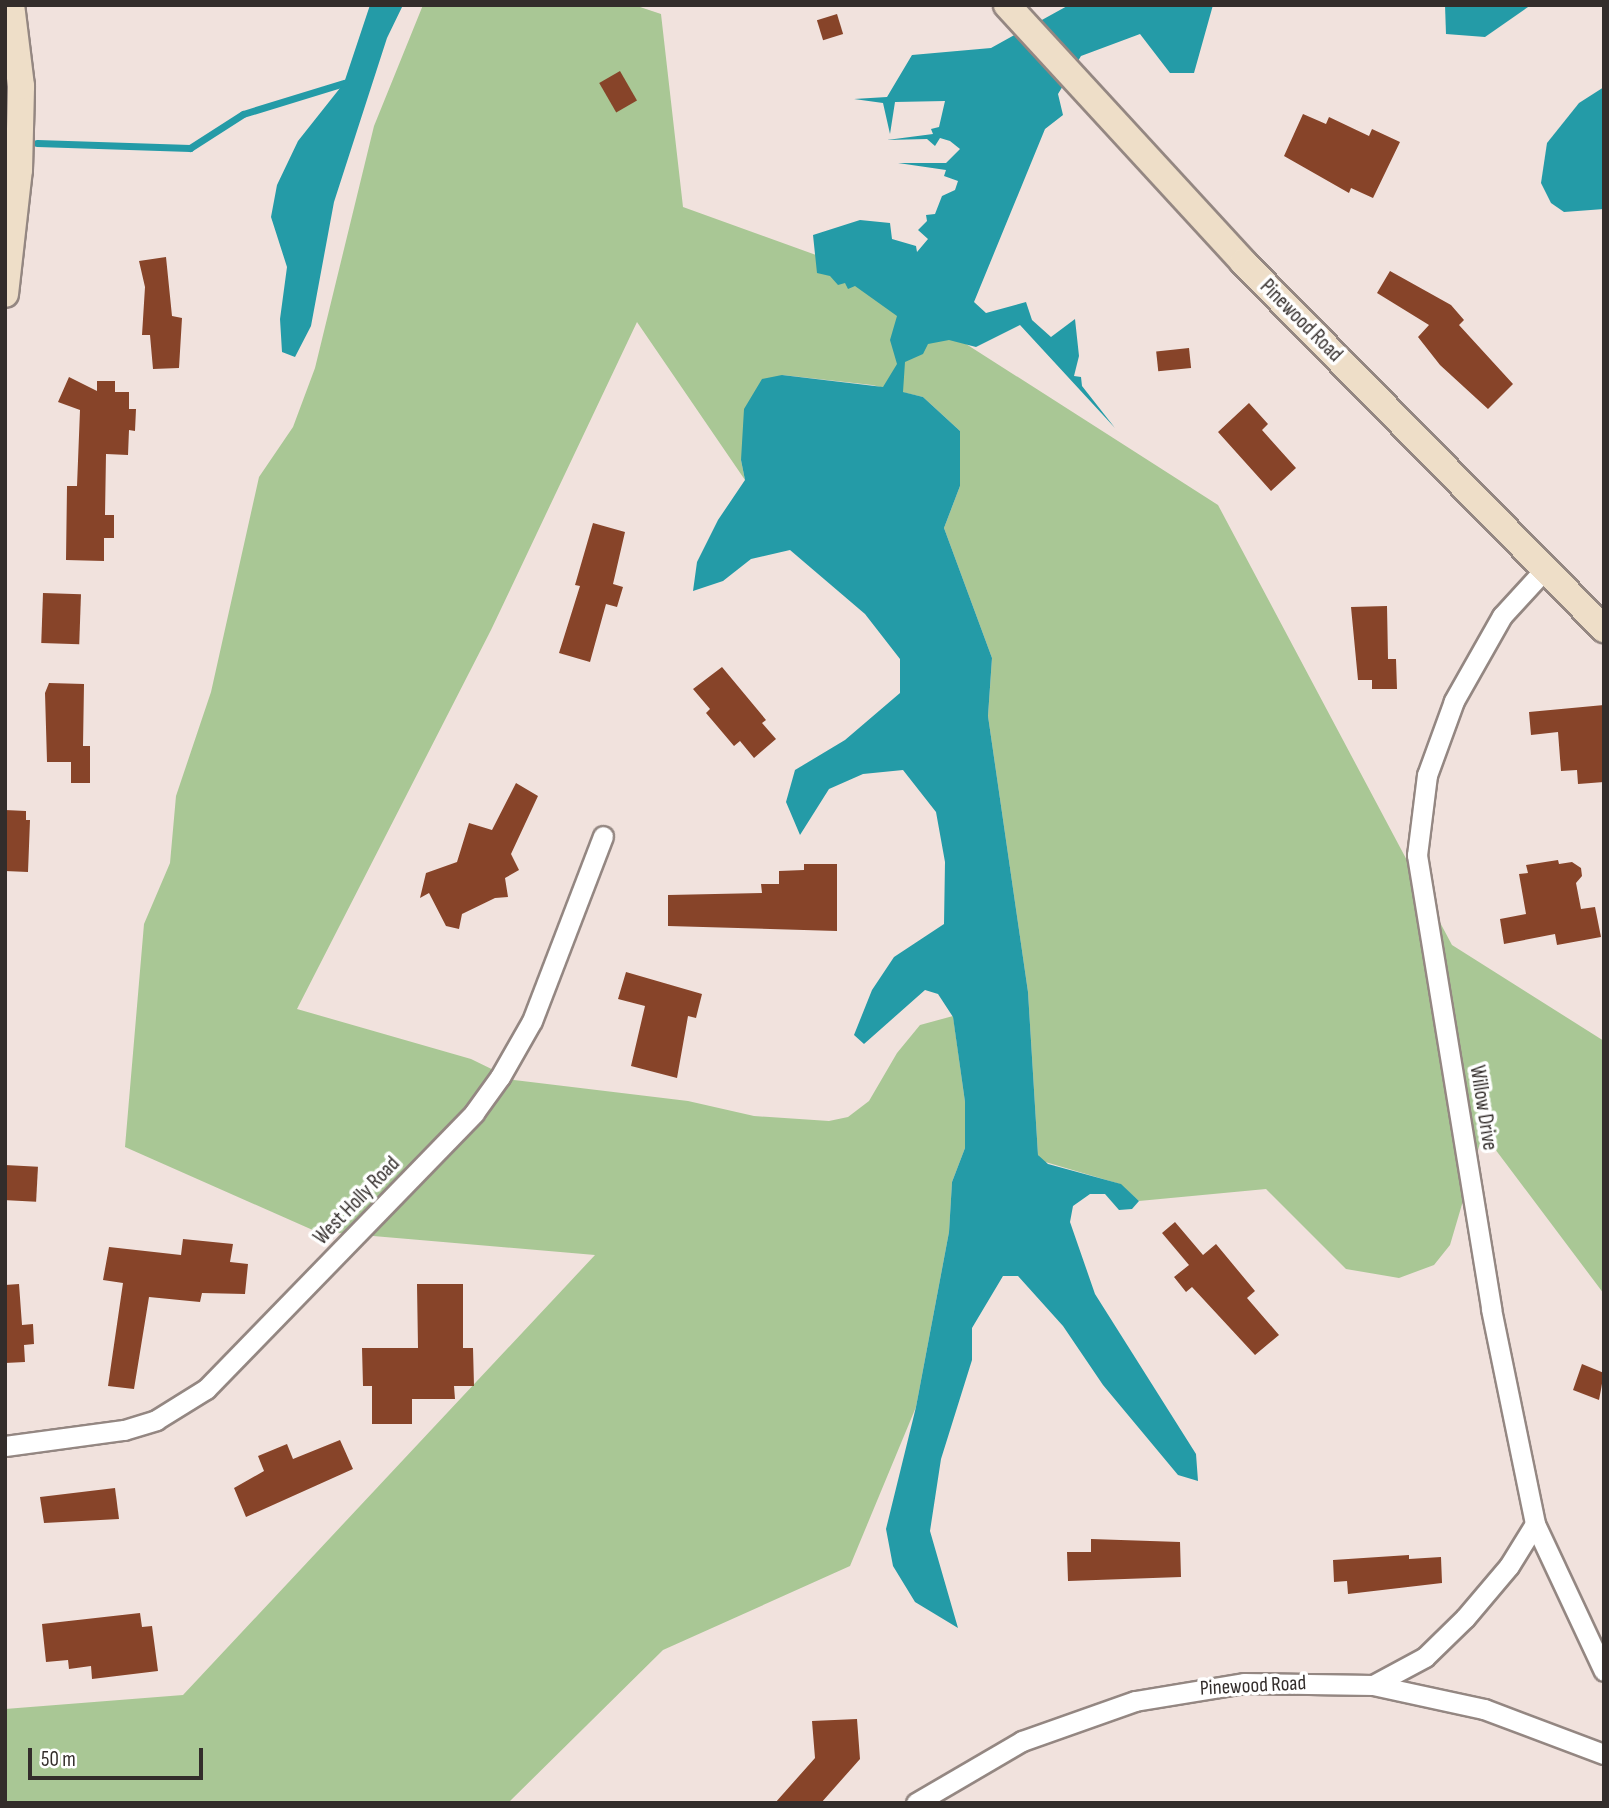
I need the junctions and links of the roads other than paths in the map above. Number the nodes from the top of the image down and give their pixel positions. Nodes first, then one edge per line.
1 (11, 5) edge
2 (1007, 5) edge
3 (12, 170) edge
4 (5, 293) edge
5 (1546, 568) junction
6 (1604, 629) edge
7 (603, 836) dead end
8 (5, 1446) edge
9 (1535, 1524) junction
10 (1604, 1671) edge
11 (1373, 1685) junction
12 (1604, 1754) edge
13 (916, 1803) edge

1 - 3 street
2 - 5 street, Pinewood Road
3 - 4 street
5 - 6 street, Pinewood Road
5 - 9 street, Willow Drive
7 - 8 street, West Holly Road
9 - 10 street, Willow Drive
9 - 11 street
11 - 12 street, Pinewood Road
11 - 13 street, Pinewood Road

